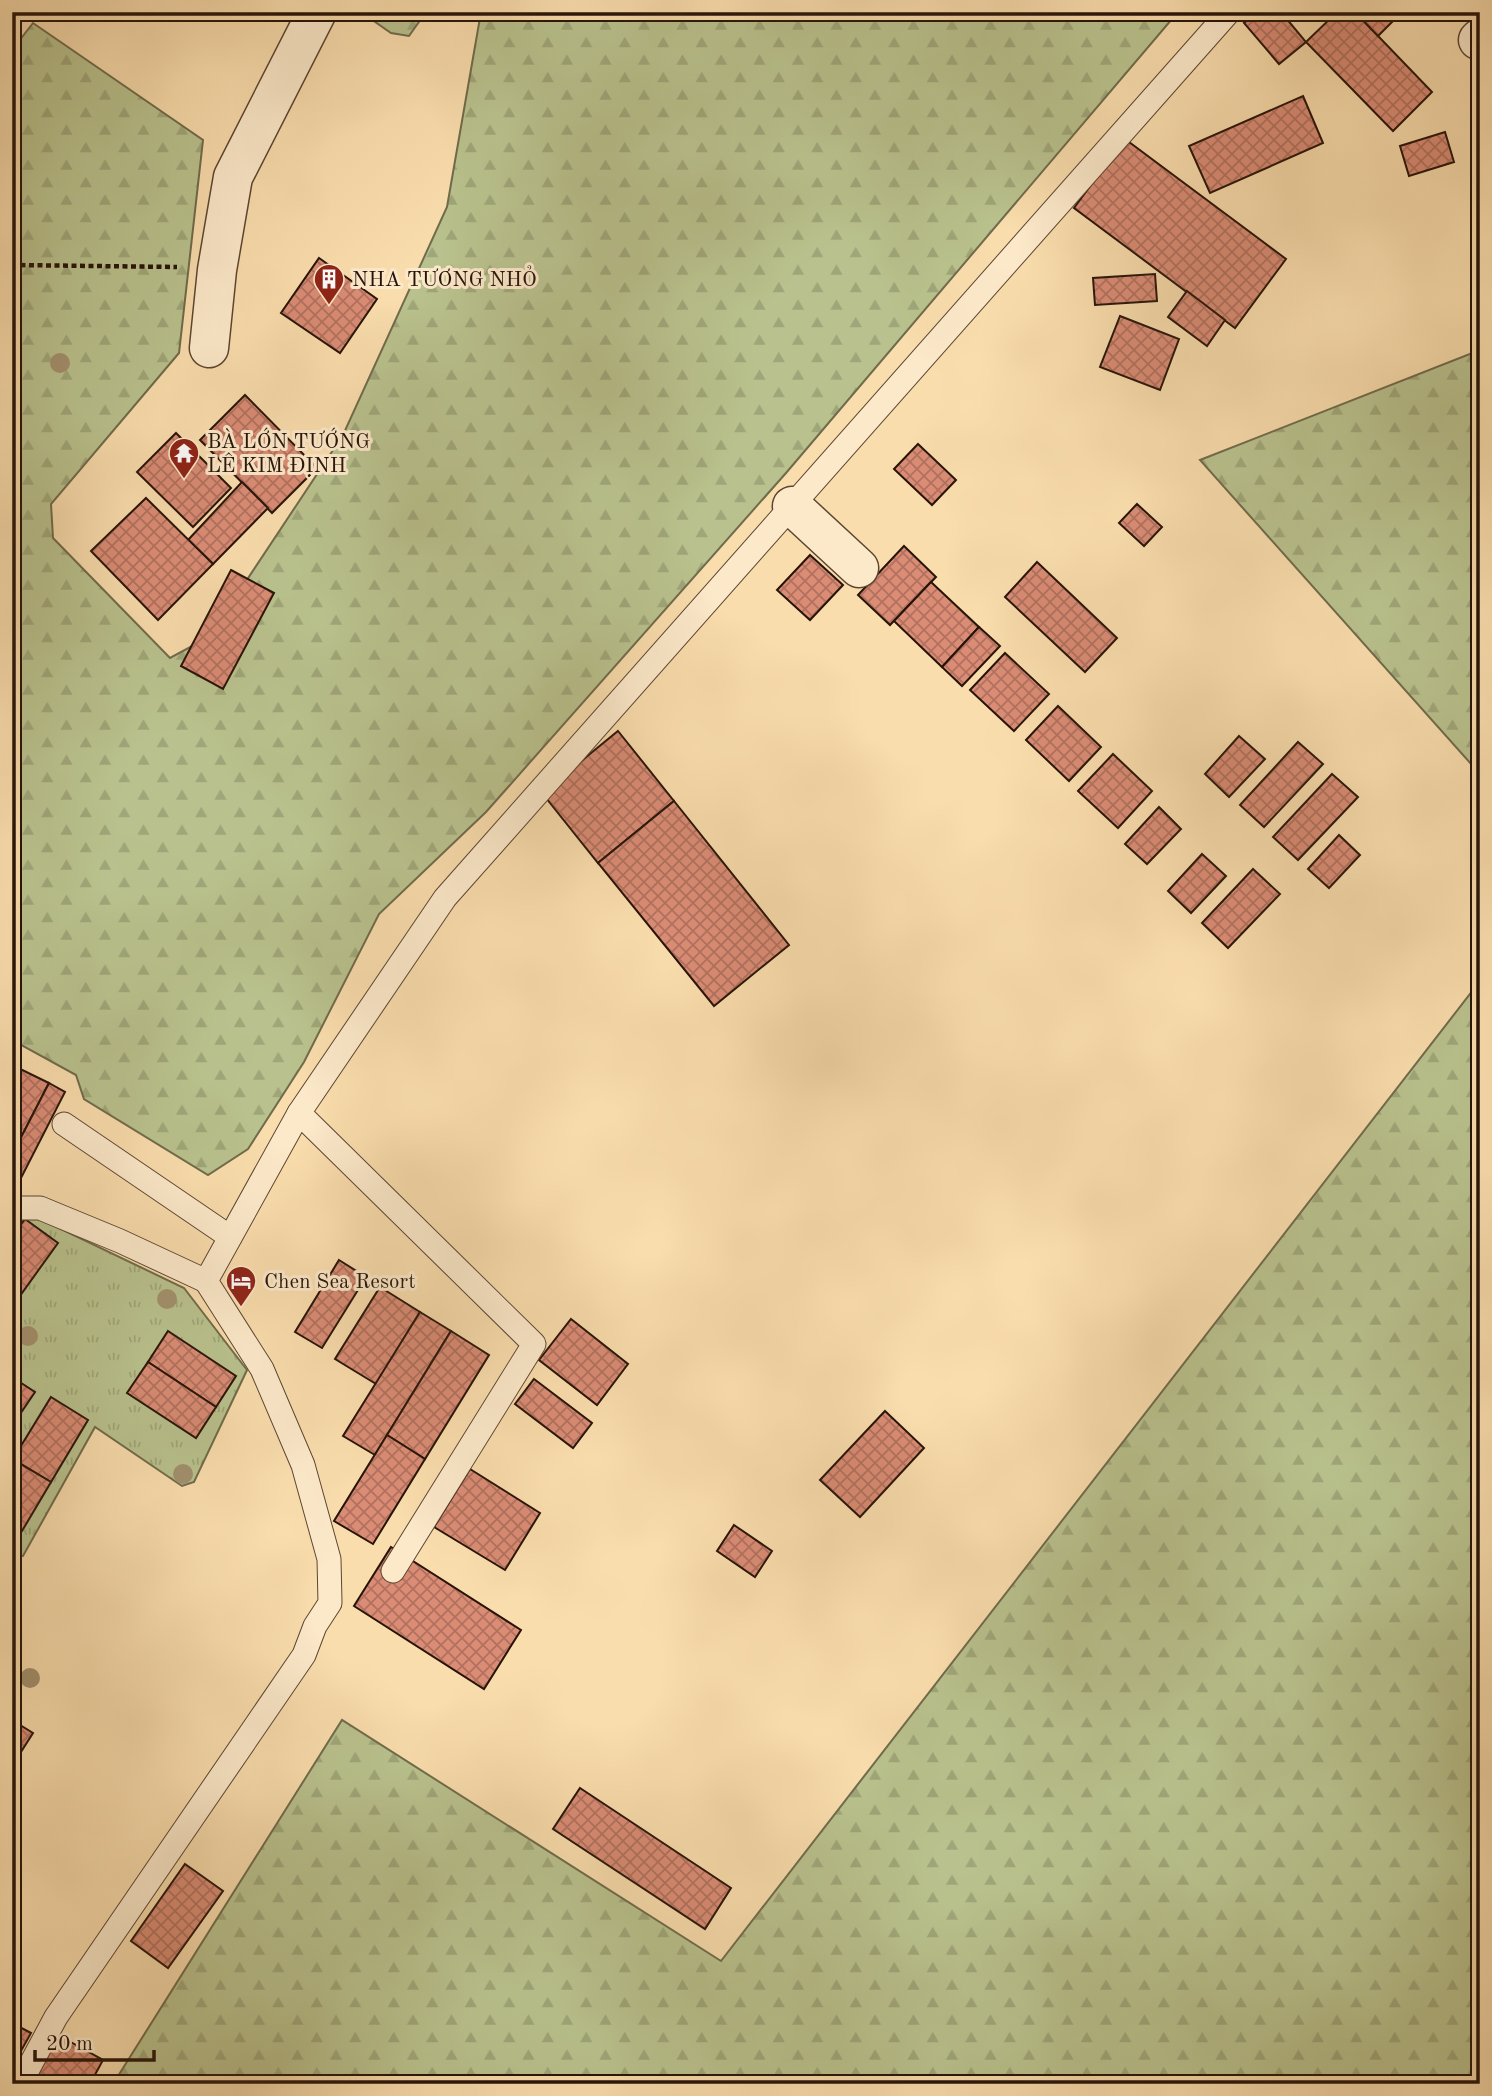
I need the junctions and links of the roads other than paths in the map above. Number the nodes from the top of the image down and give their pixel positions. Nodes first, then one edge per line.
1 (317, 12) edge
2 (1228, 12) edge
3 (209, 348) dead end
4 (792, 506) junction
5 (859, 568) dead end
6 (299, 1114) junction
7 (64, 1124) dead end
8 (12, 1208) edge
9 (230, 1237) junction
10 (206, 1281) junction
11 (393, 1571) dead end
12 (20, 2084) edge

1 - 3 street
2 - 4 lane
4 - 5 street
4 - 6 lane
6 - 9 lane
6 - 11 lane
7 - 9 lane
8 - 10 lane
9 - 10 lane
10 - 12 lane

